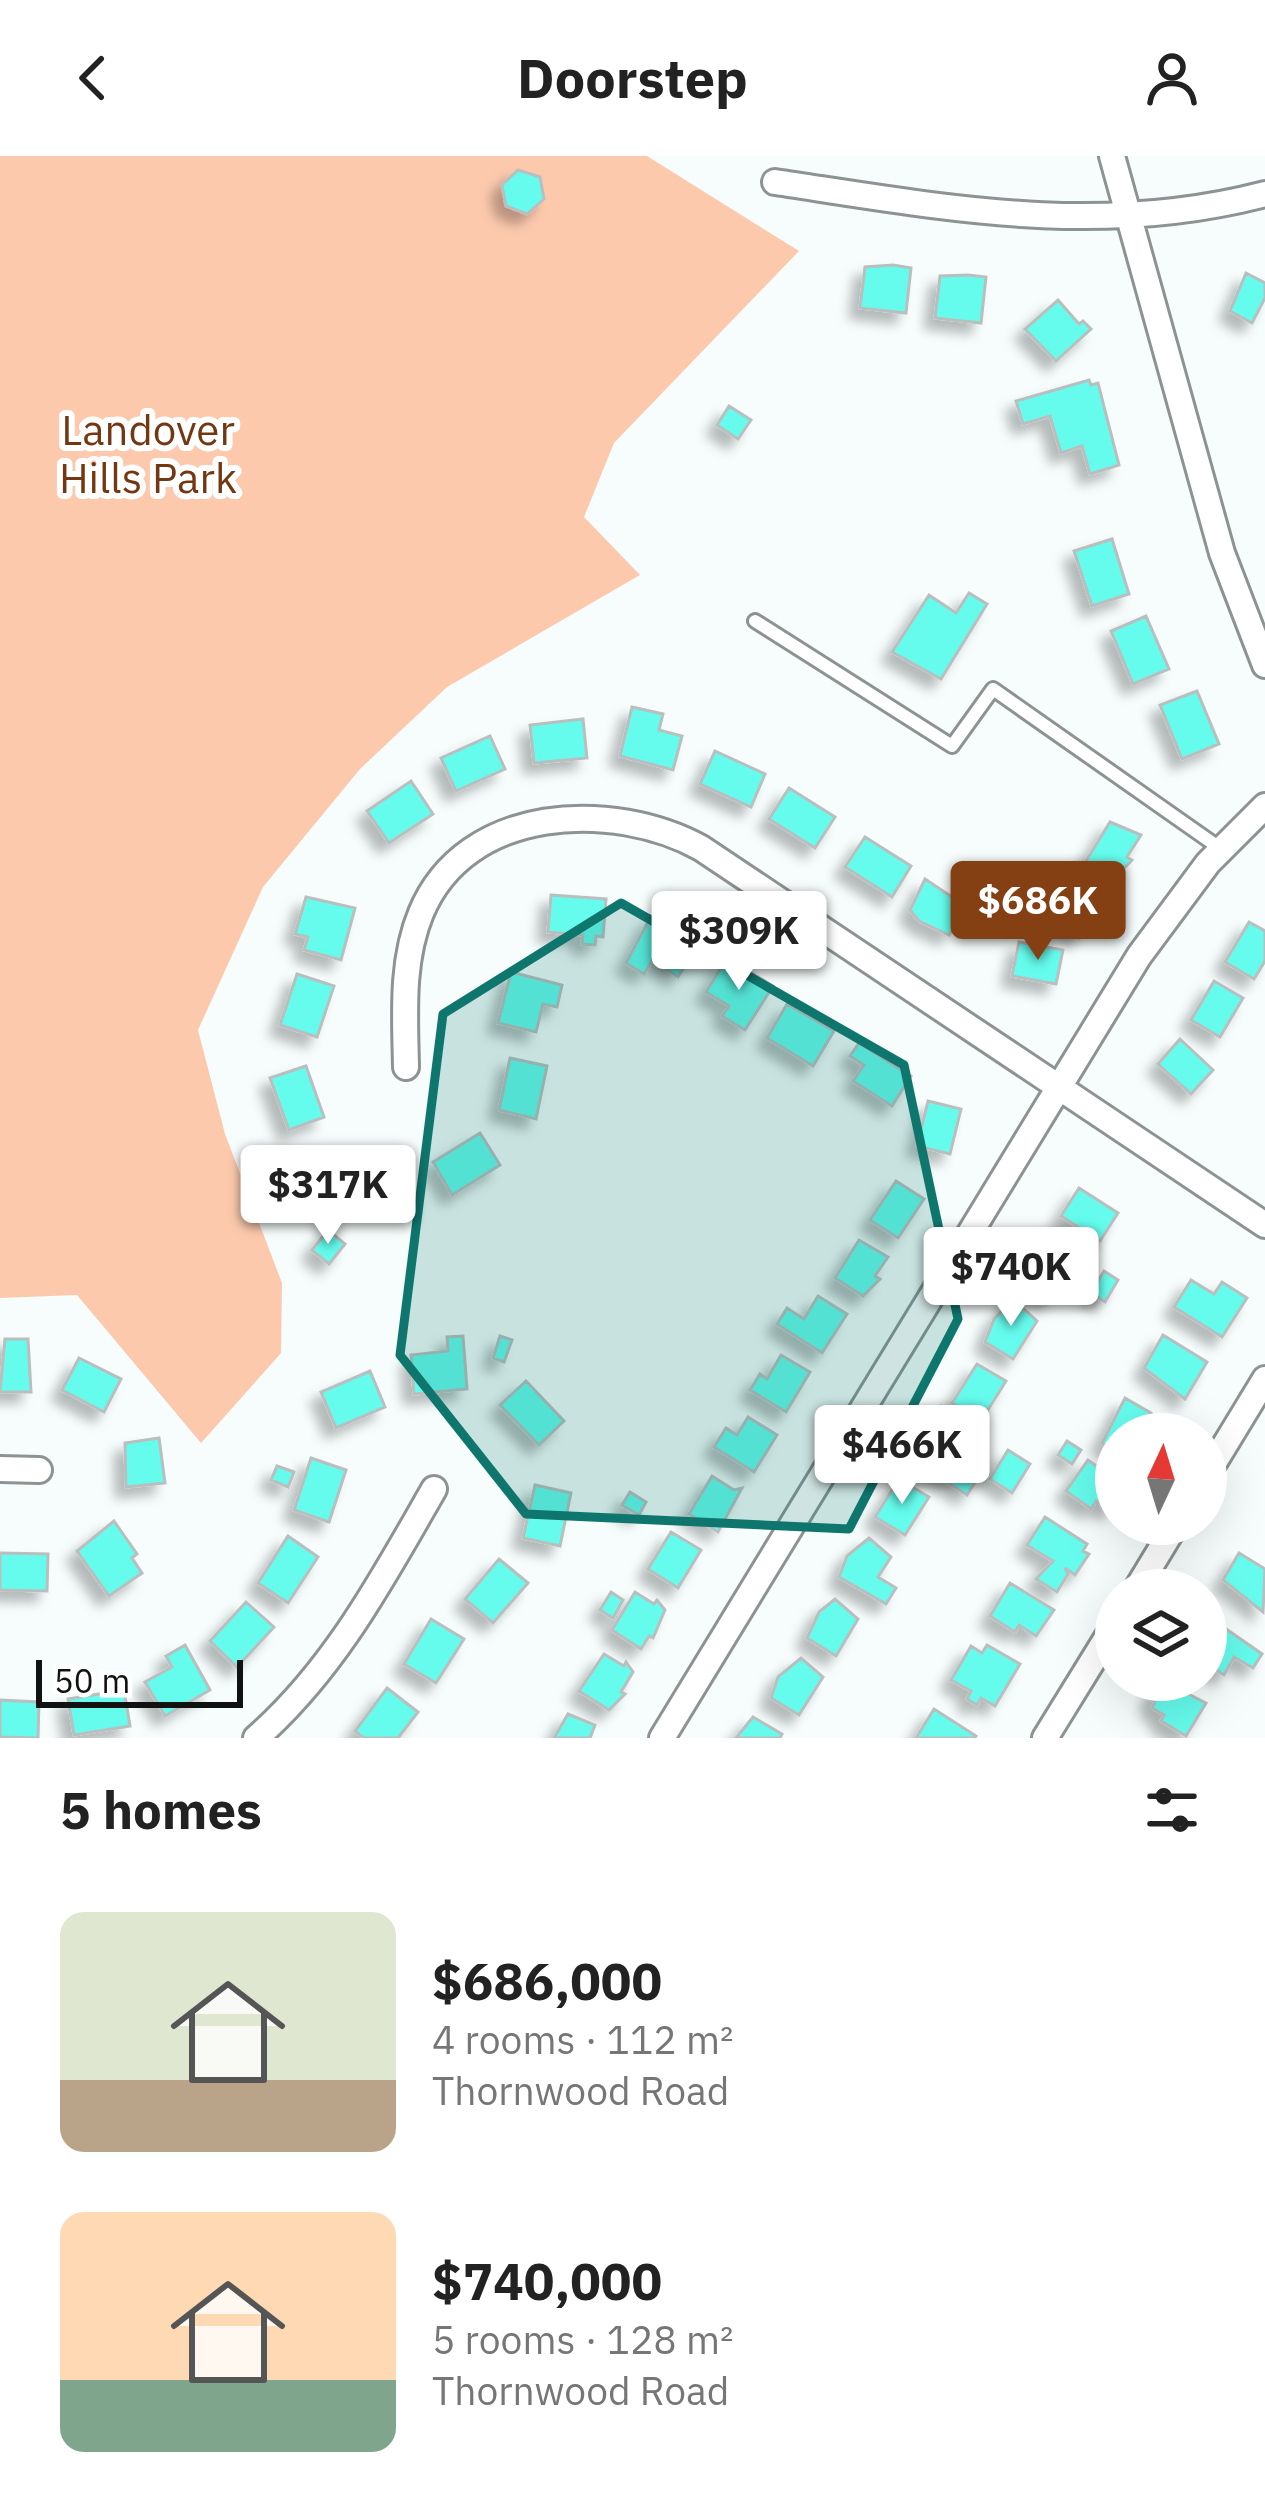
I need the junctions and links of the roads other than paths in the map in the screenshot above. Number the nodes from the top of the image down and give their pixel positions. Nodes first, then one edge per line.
1 (1112, 156) edge
2 (775, 182) dead end
3 (1265, 194) edge
4 (1132, 214) junction
5 (755, 621) dead end
6 (1265, 665) edge
7 (1265, 806) edge
8 (1221, 849) junction
9 (406, 1067) dead end
10 (1059, 1088) junction
11 (1265, 1225) edge
12 (1265, 1379) edge
13 (1227, 1441) edge
14 (0, 1469) edge
15 (39, 1470) dead end
16 (434, 1489) dead end
17 (1095, 1657) edge
18 (256, 1738) edge
19 (662, 1738) edge
20 (1045, 1738) edge

1 - 4 street
2 - 4 street
3 - 4 street
4 - 6 street
5 - 8 lane
7 - 8 street
8 - 10 street
9 - 10 street
10 - 11 street
10 - 19 street
12 - 13 street
14 - 15 street
16 - 18 street
17 - 20 street

